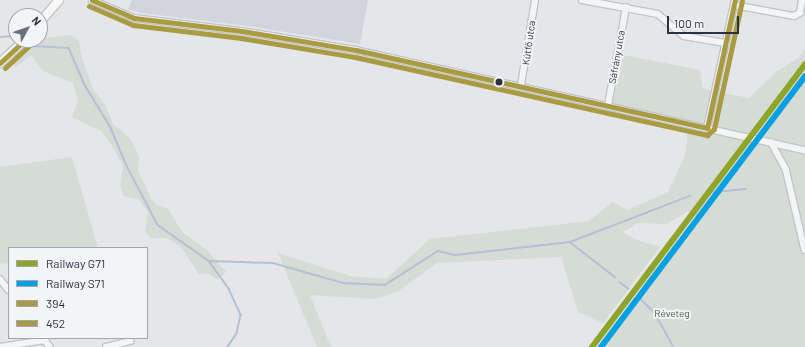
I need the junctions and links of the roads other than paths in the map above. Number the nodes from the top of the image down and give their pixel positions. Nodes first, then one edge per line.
1 (59, 0) edge
2 (92, 0) edge
3 (535, 0) edge
4 (582, 0) edge
5 (802, 0) edge
6 (734, 3) edge
7 (626, 8) junction
8 (48, 13) edge
9 (726, 43) junction
10 (16, 48) edge
11 (0, 63) edge
12 (522, 85) junction
13 (608, 105) junction
14 (707, 128) junction
15 (771, 142) junction
16 (805, 150) edge
17 (805, 250) edge
18 (44, 339) edge
19 (131, 342) edge
20 (0, 347) edge
21 (50, 347) edge
22 (106, 347) edge

1 - 8 street
2 - 12 street
3 - 12 street, Kútfő utca
4 - 7 street
5 - 6 street
6 - 9 street
7 - 9 street
7 - 13 street, Sáfrány utca
9 - 14 street
10 - 11 street
12 - 13 street
13 - 14 street
14 - 15 street
15 - 16 street
15 - 17 street
18 - 20 street
18 - 21 street
19 - 22 street

